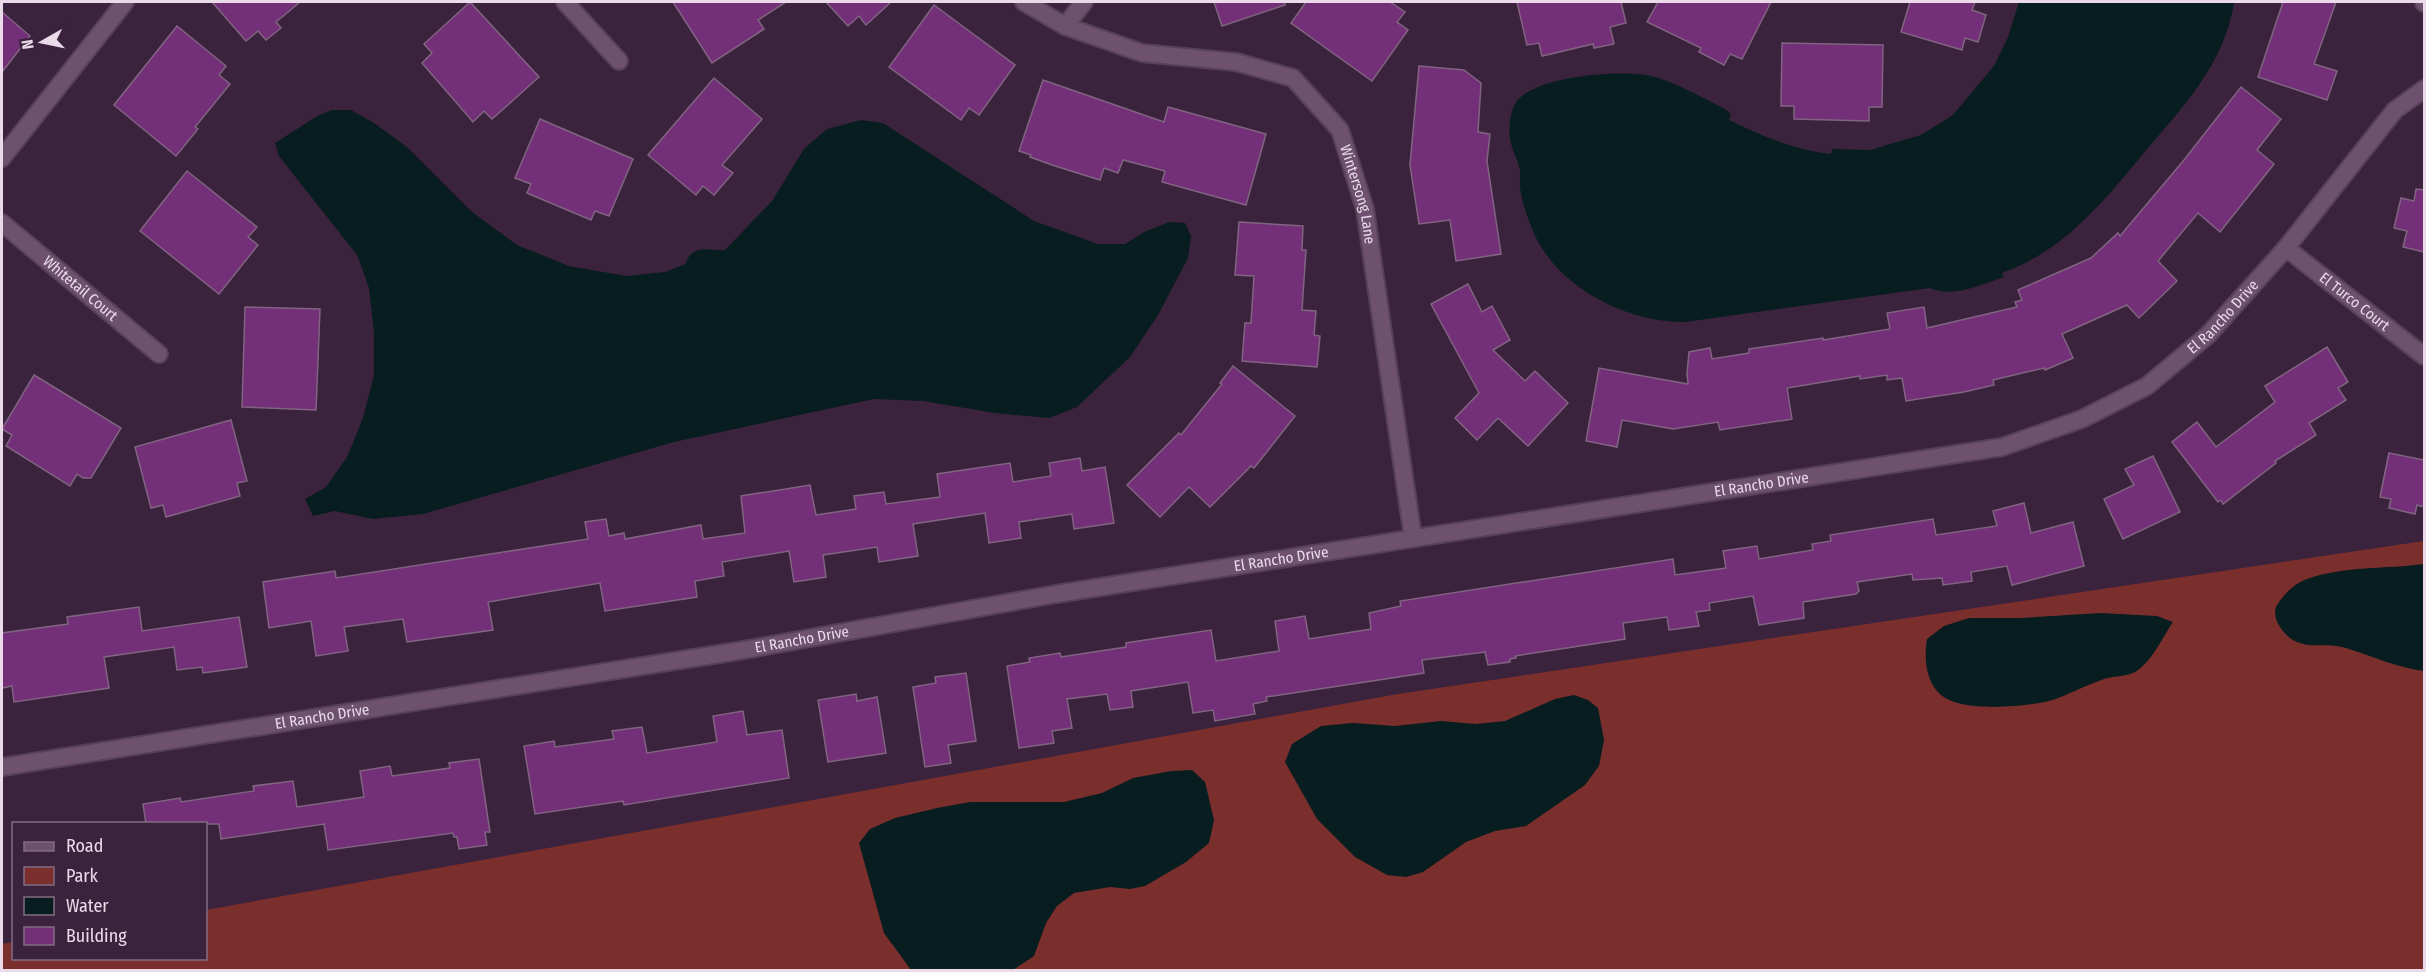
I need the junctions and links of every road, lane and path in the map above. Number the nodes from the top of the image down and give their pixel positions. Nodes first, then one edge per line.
1 (125, 2) edge
2 (565, 2) edge
3 (1024, 2) edge
4 (1084, 2) edge
5 (1065, 26) junction
6 (619, 61) dead end
7 (2424, 89) edge
8 (2, 158) edge
9 (2, 223) edge
10 (2286, 248) junction
11 (159, 354) dead end
12 (2424, 356) edge
13 (1413, 538) junction
14 (2, 767) edge

1 - 8 street
2 - 6 street
3 - 5 street, Wintersong Lane
4 - 5 street
5 - 13 street, Wintersong Lane
7 - 10 street, El Rancho Drive
9 - 11 street, Whitetail Court
10 - 12 street, El Turco Court
10 - 13 street, El Rancho Drive
13 - 14 street, El Rancho Drive

